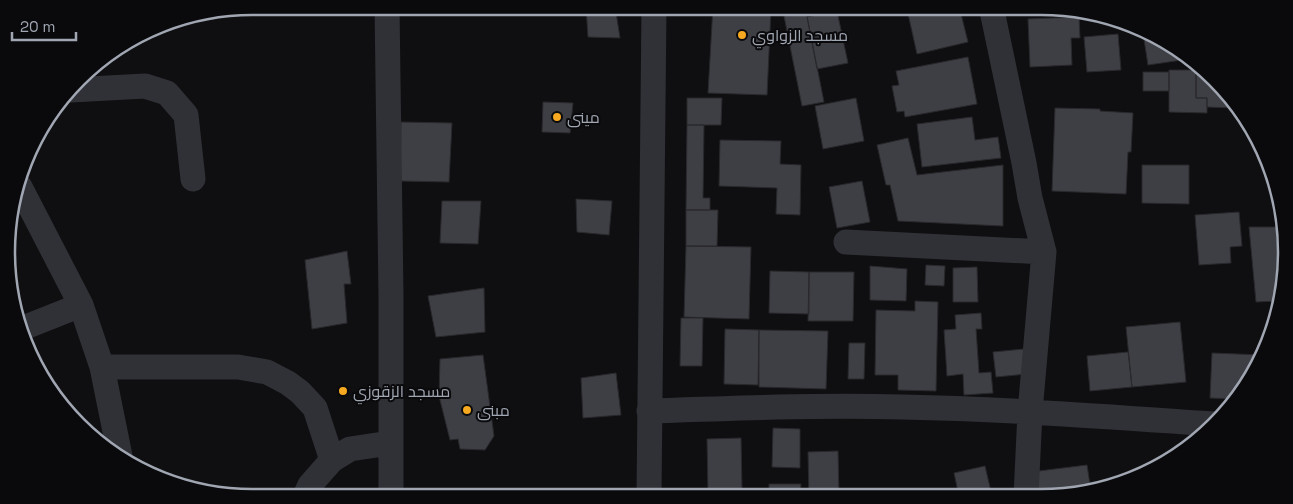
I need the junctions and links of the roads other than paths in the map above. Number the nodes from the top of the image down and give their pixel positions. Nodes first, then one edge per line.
1 (387, 15) edge
2 (656, 15) edge
3 (993, 15) edge
4 (79, 90) edge
5 (193, 178) dead end
6 (23, 192) edge
7 (846, 242) dead end
8 (1044, 252) junction
9 (82, 305) junction
10 (27, 326) edge
11 (102, 367) junction
12 (649, 411) junction
13 (1030, 412) junction
14 (1205, 423) edge
15 (390, 443) junction
16 (118, 448) edge
17 (332, 460) junction
18 (308, 489) edge
19 (391, 489) edge
20 (649, 489) edge
21 (1026, 489) edge

1 - 15 street
2 - 12 street
3 - 8 street
4 - 5 street
6 - 9 street
7 - 8 street
8 - 13 street
9 - 10 street
9 - 11 street
11 - 16 street
11 - 17 street
12 - 13 street
12 - 20 street
13 - 14 street
13 - 21 street
15 - 17 street
15 - 19 street
17 - 18 street

